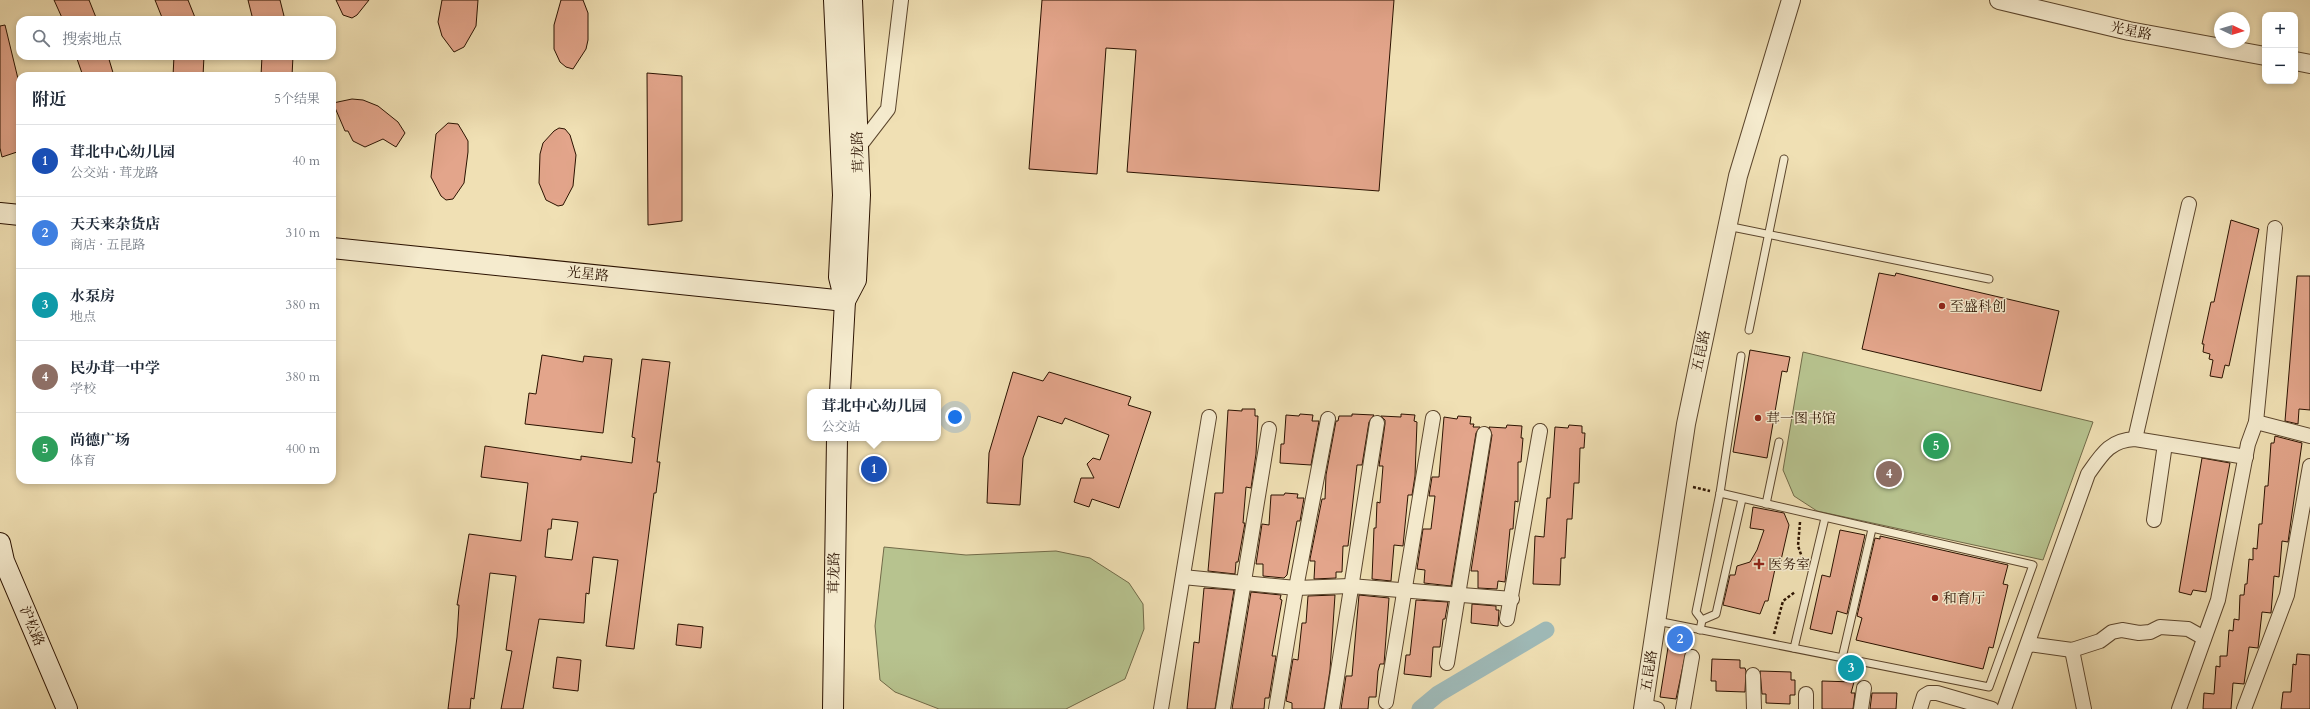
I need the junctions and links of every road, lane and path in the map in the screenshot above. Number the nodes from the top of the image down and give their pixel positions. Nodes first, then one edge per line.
1 (834, 0) edge
2 (852, 0) edge
3 (901, 0) edge
4 (1791, 0) edge
5 (1999, 0) edge
6 (2262, 55) edge
7 (844, 57) junction
8 (2298, 62) edge
9 (2310, 64) edge
10 (858, 148) junction
11 (1784, 159) dead end
12 (2189, 204) dead end
13 (0, 213) edge
14 (16, 215) edge
15 (1727, 226) junction
16 (2275, 228) dead end
17 (1769, 234) junction
18 (336, 248) edge
19 (1989, 279) dead end
20 (845, 301) junction
21 (1749, 330) dead end
22 (1741, 356) dead end
23 (840, 389) edge
24 (1209, 417) dead end
25 (1434, 418) dead end
26 (1328, 419) dead end
27 (2256, 422) junction
28 (1377, 423) dead end
29 (1269, 428) dead end
30 (1540, 431) dead end
31 (1484, 434) dead end
32 (2310, 436) edge
33 (2135, 439) junction
34 (837, 441) edge
35 (1779, 442) dead end
36 (2165, 444) junction
37 (2246, 457) junction
38 (2310, 466) edge
39 (1677, 484) junction
40 (1720, 493) junction
41 (1742, 499) junction
42 (1766, 504) junction
43 (1799, 512) junction
44 (1825, 518) junction
45 (2154, 520) dead end
46 (1872, 529) junction
47 (0, 543) edge
48 (1801, 566) dead end
49 (1183, 577) junction
50 (1243, 582) junction
51 (1797, 585) dead end
52 (1350, 586) junction
53 (1296, 588) junction
54 (1404, 590) junction
55 (1460, 593) junction
56 (1512, 599) junction
57 (1507, 619) dead end
58 (1702, 620) junction
59 (1656, 621) junction
60 (1700, 630) junction
61 (2204, 638) junction
62 (1771, 644) junction
63 (2028, 644) junction
64 (1794, 648) junction
65 (2072, 650) junction
66 (1692, 657) dead end
67 (1842, 658) junction
68 (1447, 663) dead end
69 (1753, 675) dead end
70 (1864, 688) dead end
71 (1806, 694) dead end
72 (1386, 702) dead end
73 (1648, 708) edge
74 (66, 709) edge
75 (833, 709) edge
76 (1161, 709) edge
77 (1223, 709) edge
78 (1276, 709) edge
79 (1332, 709) edge
80 (1683, 709) edge
81 (1754, 709) edge
82 (1806, 709) edge
83 (1861, 709) edge
84 (1920, 709) edge
85 (1992, 709) edge
86 (2004, 709) edge
87 (2084, 709) edge
88 (2179, 709) edge
89 (2244, 709) edge

1 - 7 main road, 茸龙路
2 - 7 main road, 茸龙路
3 - 10 street
4 - 15 street, 五昆路
5 - 6 street, 光星路
7 - 10 main road, 茸龙路
7 - 20 main road, 茸龙路
8 - 9 street
10 - 20 main road, 茸龙路
11 - 17 lane
12 - 33 street
13 - 14 main road
15 - 17 lane
15 - 39 street, 五昆路
16 - 27 street
17 - 19 lane
17 - 21 lane
18 - 20 main road, 光星路
20 - 23 main road, 茸龙路
22 - 40 lane
24 - 49 street
25 - 54 street
26 - 53 street
27 - 32 street
27 - 37 street
28 - 52 street
29 - 50 street
30 - 56 street
31 - 55 street
33 - 36 street
33 - 63 street
34 - 75 main road, 茸龙路
35 - 42 lane
36 - 37 street
36 - 45 street
37 - 61 street
38 - 89 street
39 - 40 path
39 - 59 street, 五昆路
40 - 41 lane
40 - 58 lane
41 - 42 lane
41 - 58 lane
42 - 43 lane
43 - 44 lane
43 - 48 path
44 - 46 lane
44 - 64 lane
46 - 67 lane
46 - 67 lane
47 - 74 main road, 沪松路
49 - 50 street
49 - 76 street
50 - 53 street
50 - 77 street
51 - 62 path
52 - 53 street
52 - 54 street
52 - 79 street
53 - 78 street
54 - 55 street
54 - 72 street
55 - 56 street
55 - 68 street
56 - 57 street
58 - 60 lane
59 - 60 lane
59 - 73 street, 五昆路
60 - 62 lane
61 - 65 street
61 - 88 street
62 - 64 lane
63 - 65 street
63 - 86 street
64 - 67 lane
65 - 87 street
66 - 80 street
69 - 81 street
70 - 83 street
71 - 82 street
84 - 85 street

